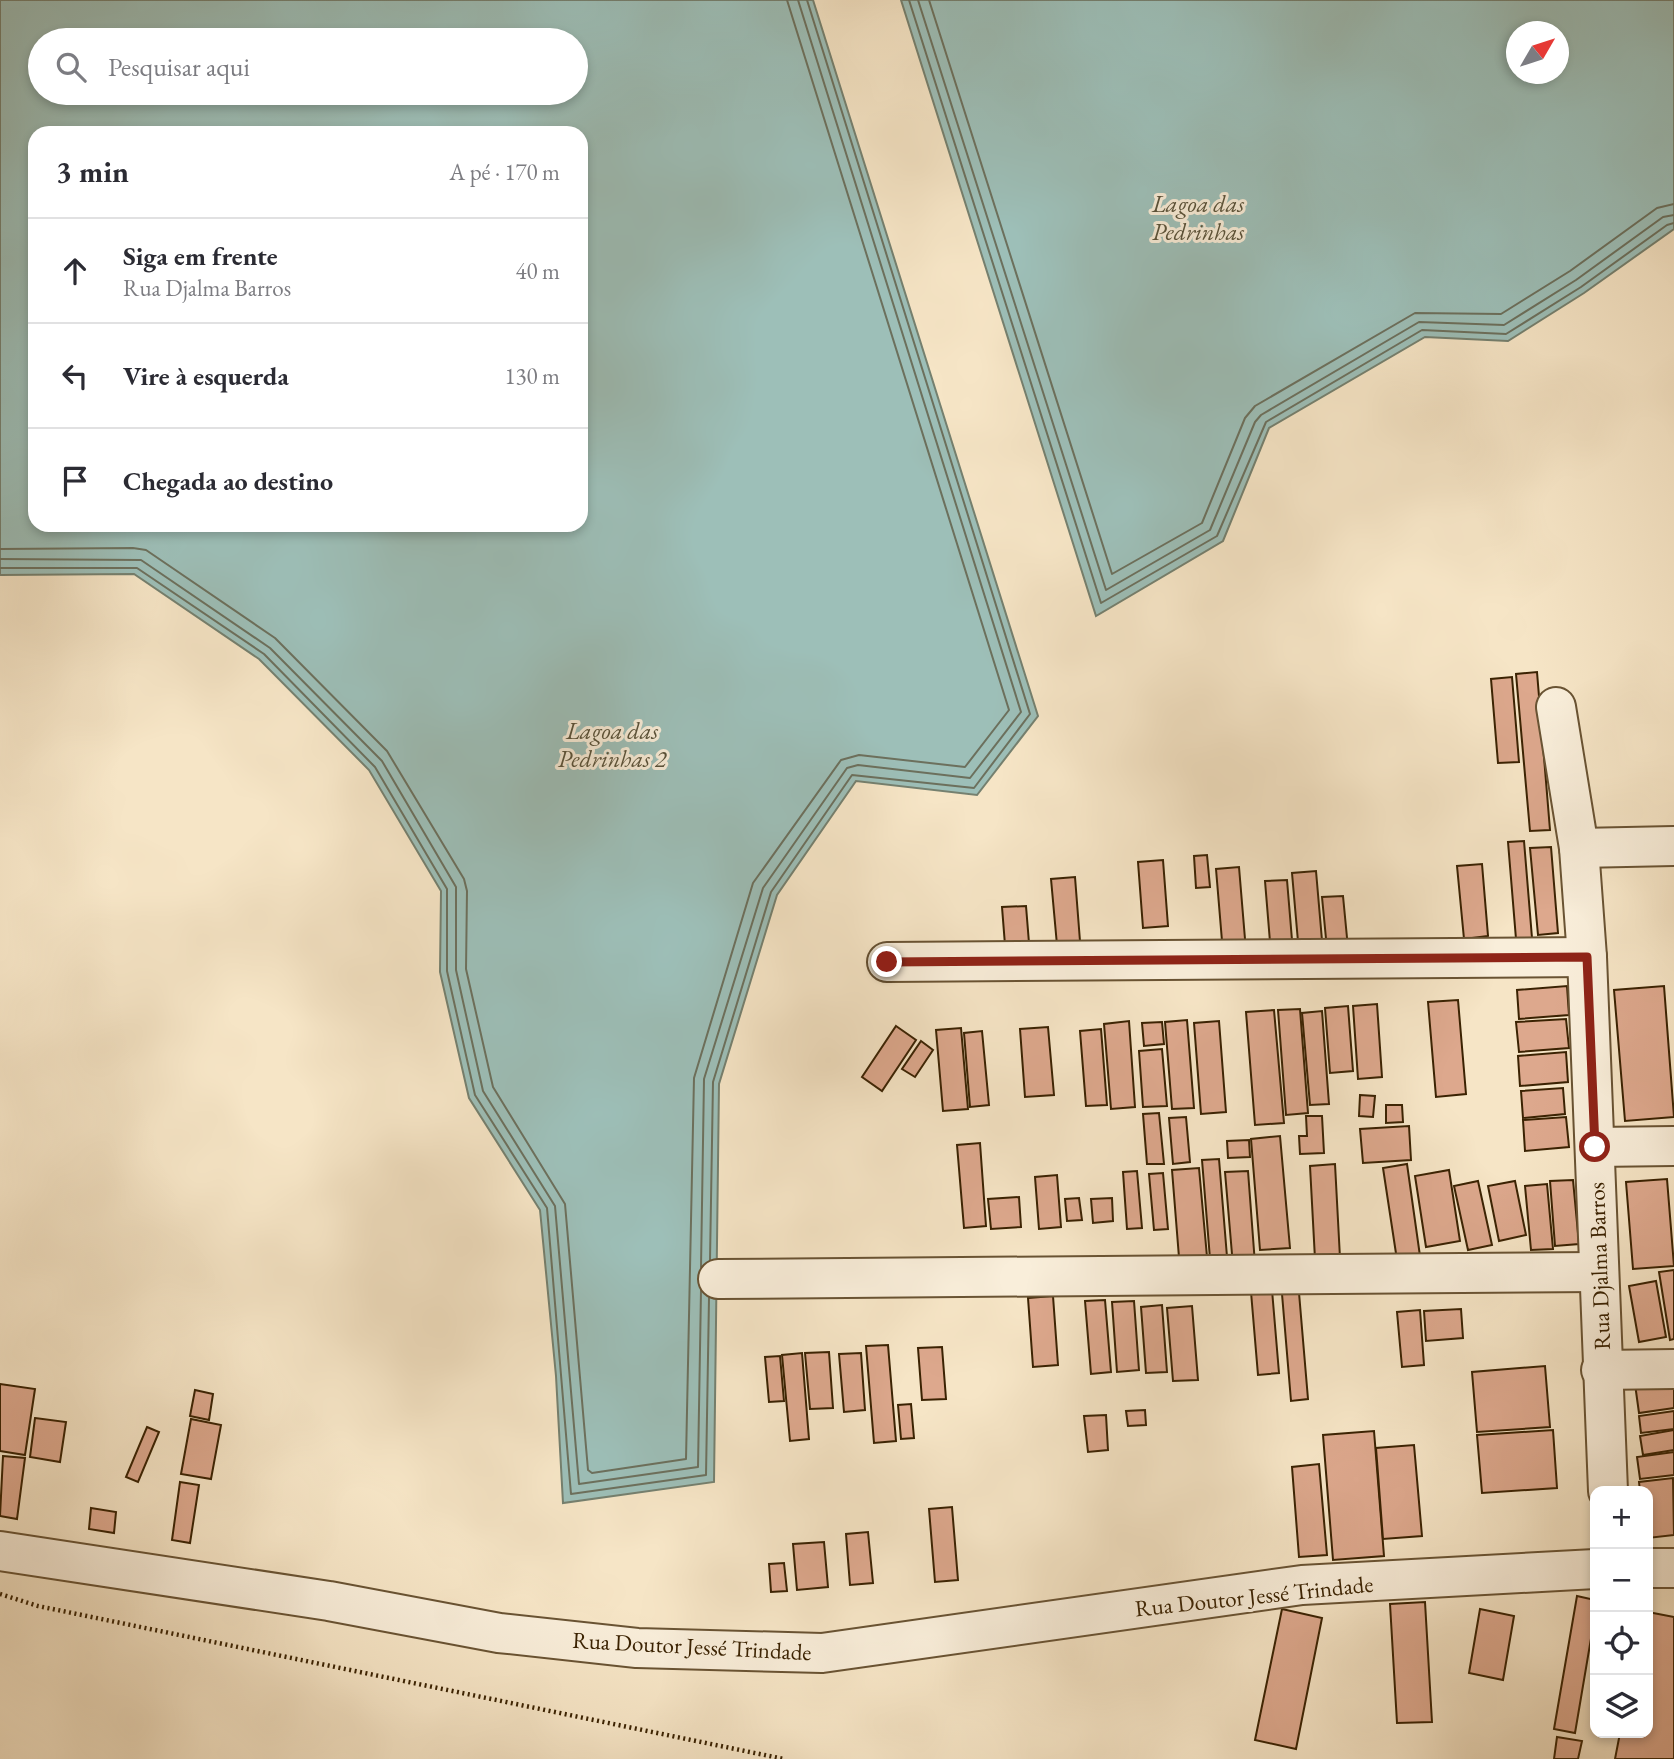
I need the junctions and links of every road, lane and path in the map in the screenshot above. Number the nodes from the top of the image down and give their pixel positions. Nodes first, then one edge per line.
1 (1556, 706) dead end
2 (1674, 846) edge
3 (1579, 848) junction
4 (1587, 957) junction
5 (887, 962) dead end
6 (1674, 1146) edge
7 (1595, 1147) junction
8 (1598, 1272) junction
9 (718, 1279) dead end
10 (1674, 1369) edge
11 (1601, 1370) junction
12 (1608, 1486) edge
13 (0, 1551) edge
14 (1653, 1568) edge
15 (1674, 1568) edge
16 (1590, 1569) edge
17 (0, 1594) edge
18 (784, 1759) edge

1 - 3 street, Rua Djalma Barros
2 - 3 street
3 - 4 street, Rua Djalma Barros
4 - 5 street
4 - 7 street, Rua Djalma Barros
6 - 7 street
7 - 8 street, Rua Djalma Barros
8 - 9 street
8 - 11 street, Rua Djalma Barros
10 - 11 street
11 - 12 street, Rua Djalma Barros
13 - 16 street, Rua Doutor Jessé Trindade
14 - 15 street
17 - 18 path

